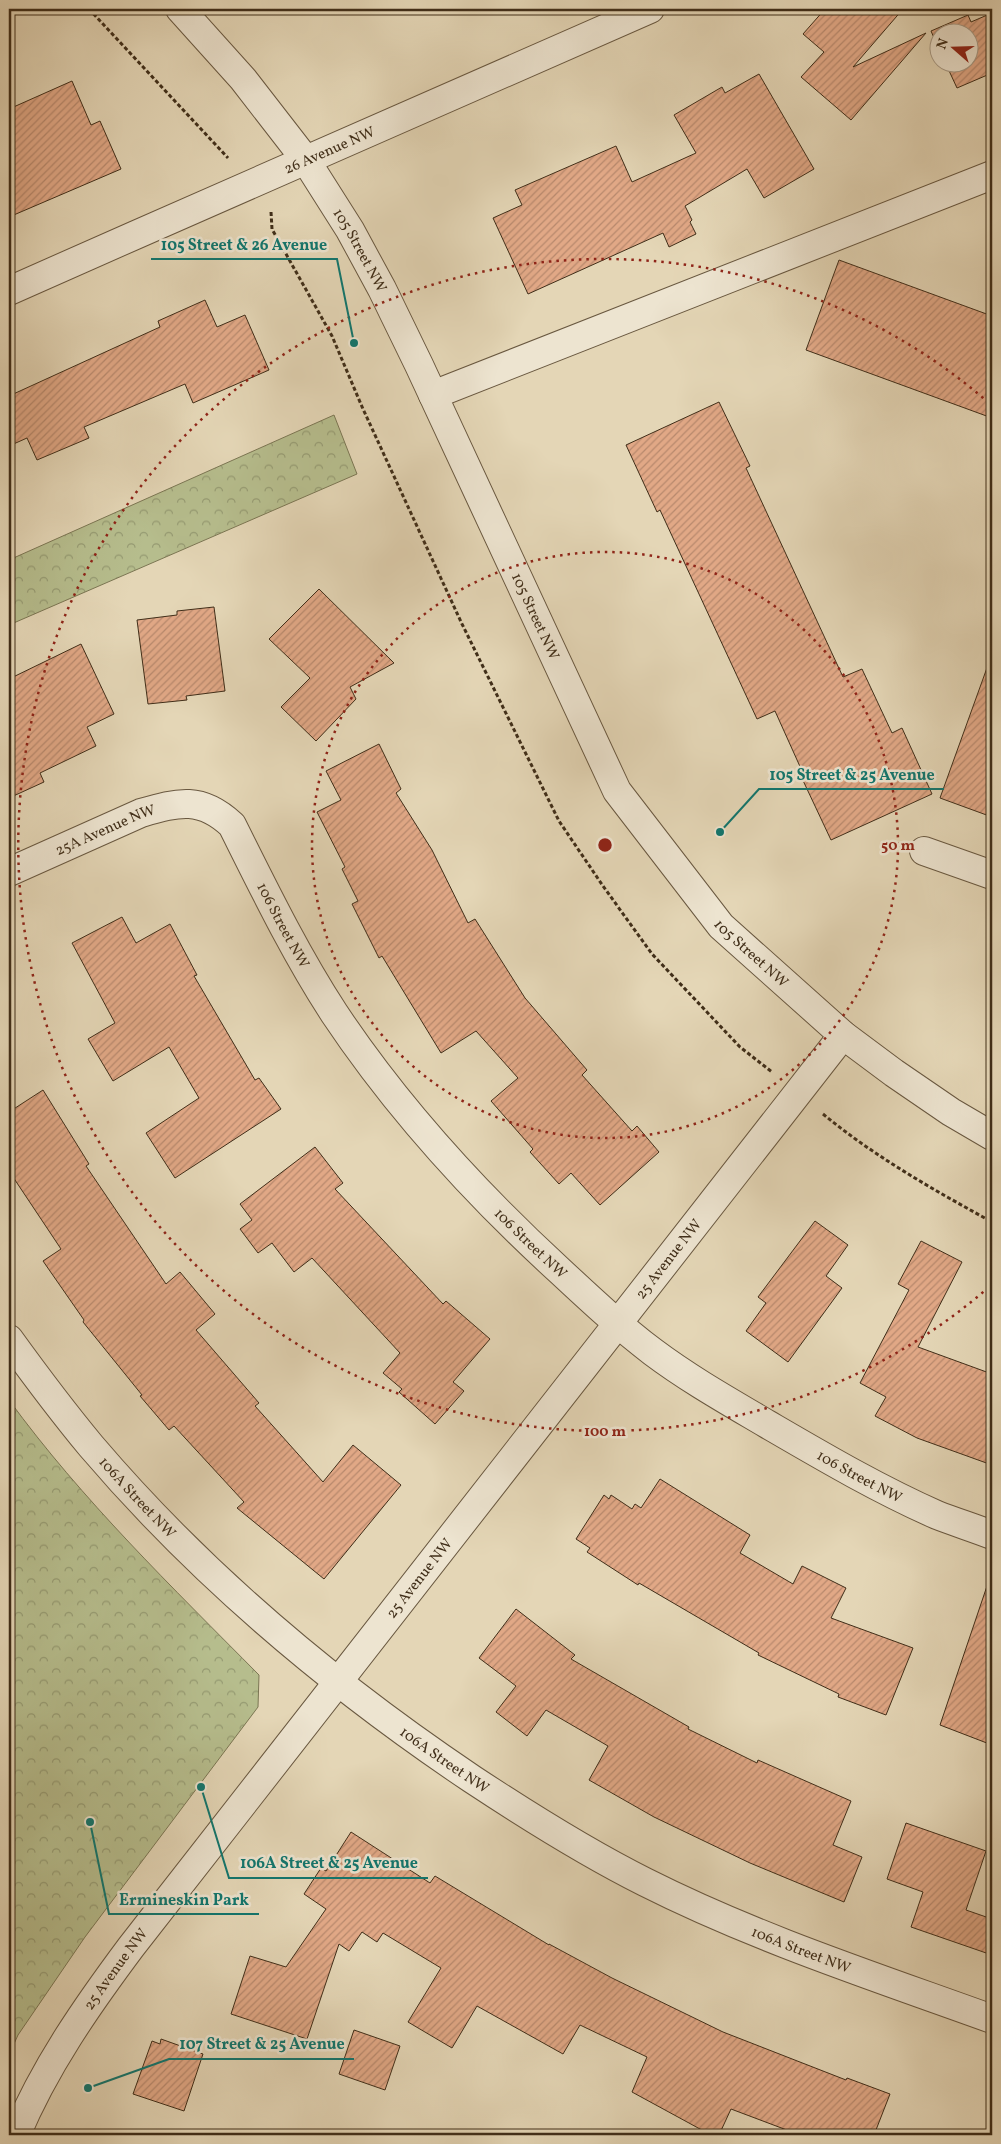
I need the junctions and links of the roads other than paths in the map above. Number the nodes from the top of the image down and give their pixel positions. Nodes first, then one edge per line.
1 (180, 9) edge
2 (650, 9) edge
3 (305, 159) junction
4 (992, 175) edge
5 (9, 291) edge
6 (433, 395) junction
7 (205, 805) joint
8 (924, 851) dead end
9 (9, 872) edge
10 (992, 874) edge
11 (843, 1035) junction
12 (992, 1136) edge
13 (618, 1324) junction
14 (9, 1339) edge
15 (992, 1535) edge
16 (338, 1682) junction
17 (992, 2019) edge
18 (16, 2135) edge

1 - 3 street, 105 Street NW
2 - 3 street, 26 Avenue NW
3 - 5 street, 26 Avenue NW
3 - 6 street, 105 Street NW
4 - 6 street
6 - 11 street, 105 Street NW
7 - 9 street, 25A Avenue NW
7 - 13 street, 106 Street NW
8 - 10 street
11 - 12 street, 105 Street NW
11 - 13 street, 25 Avenue NW
13 - 15 street, 106 Street NW
13 - 16 street, 25 Avenue NW
14 - 16 street, 106A Street NW
16 - 17 street, 106A Street NW
16 - 18 street, 25 Avenue NW

